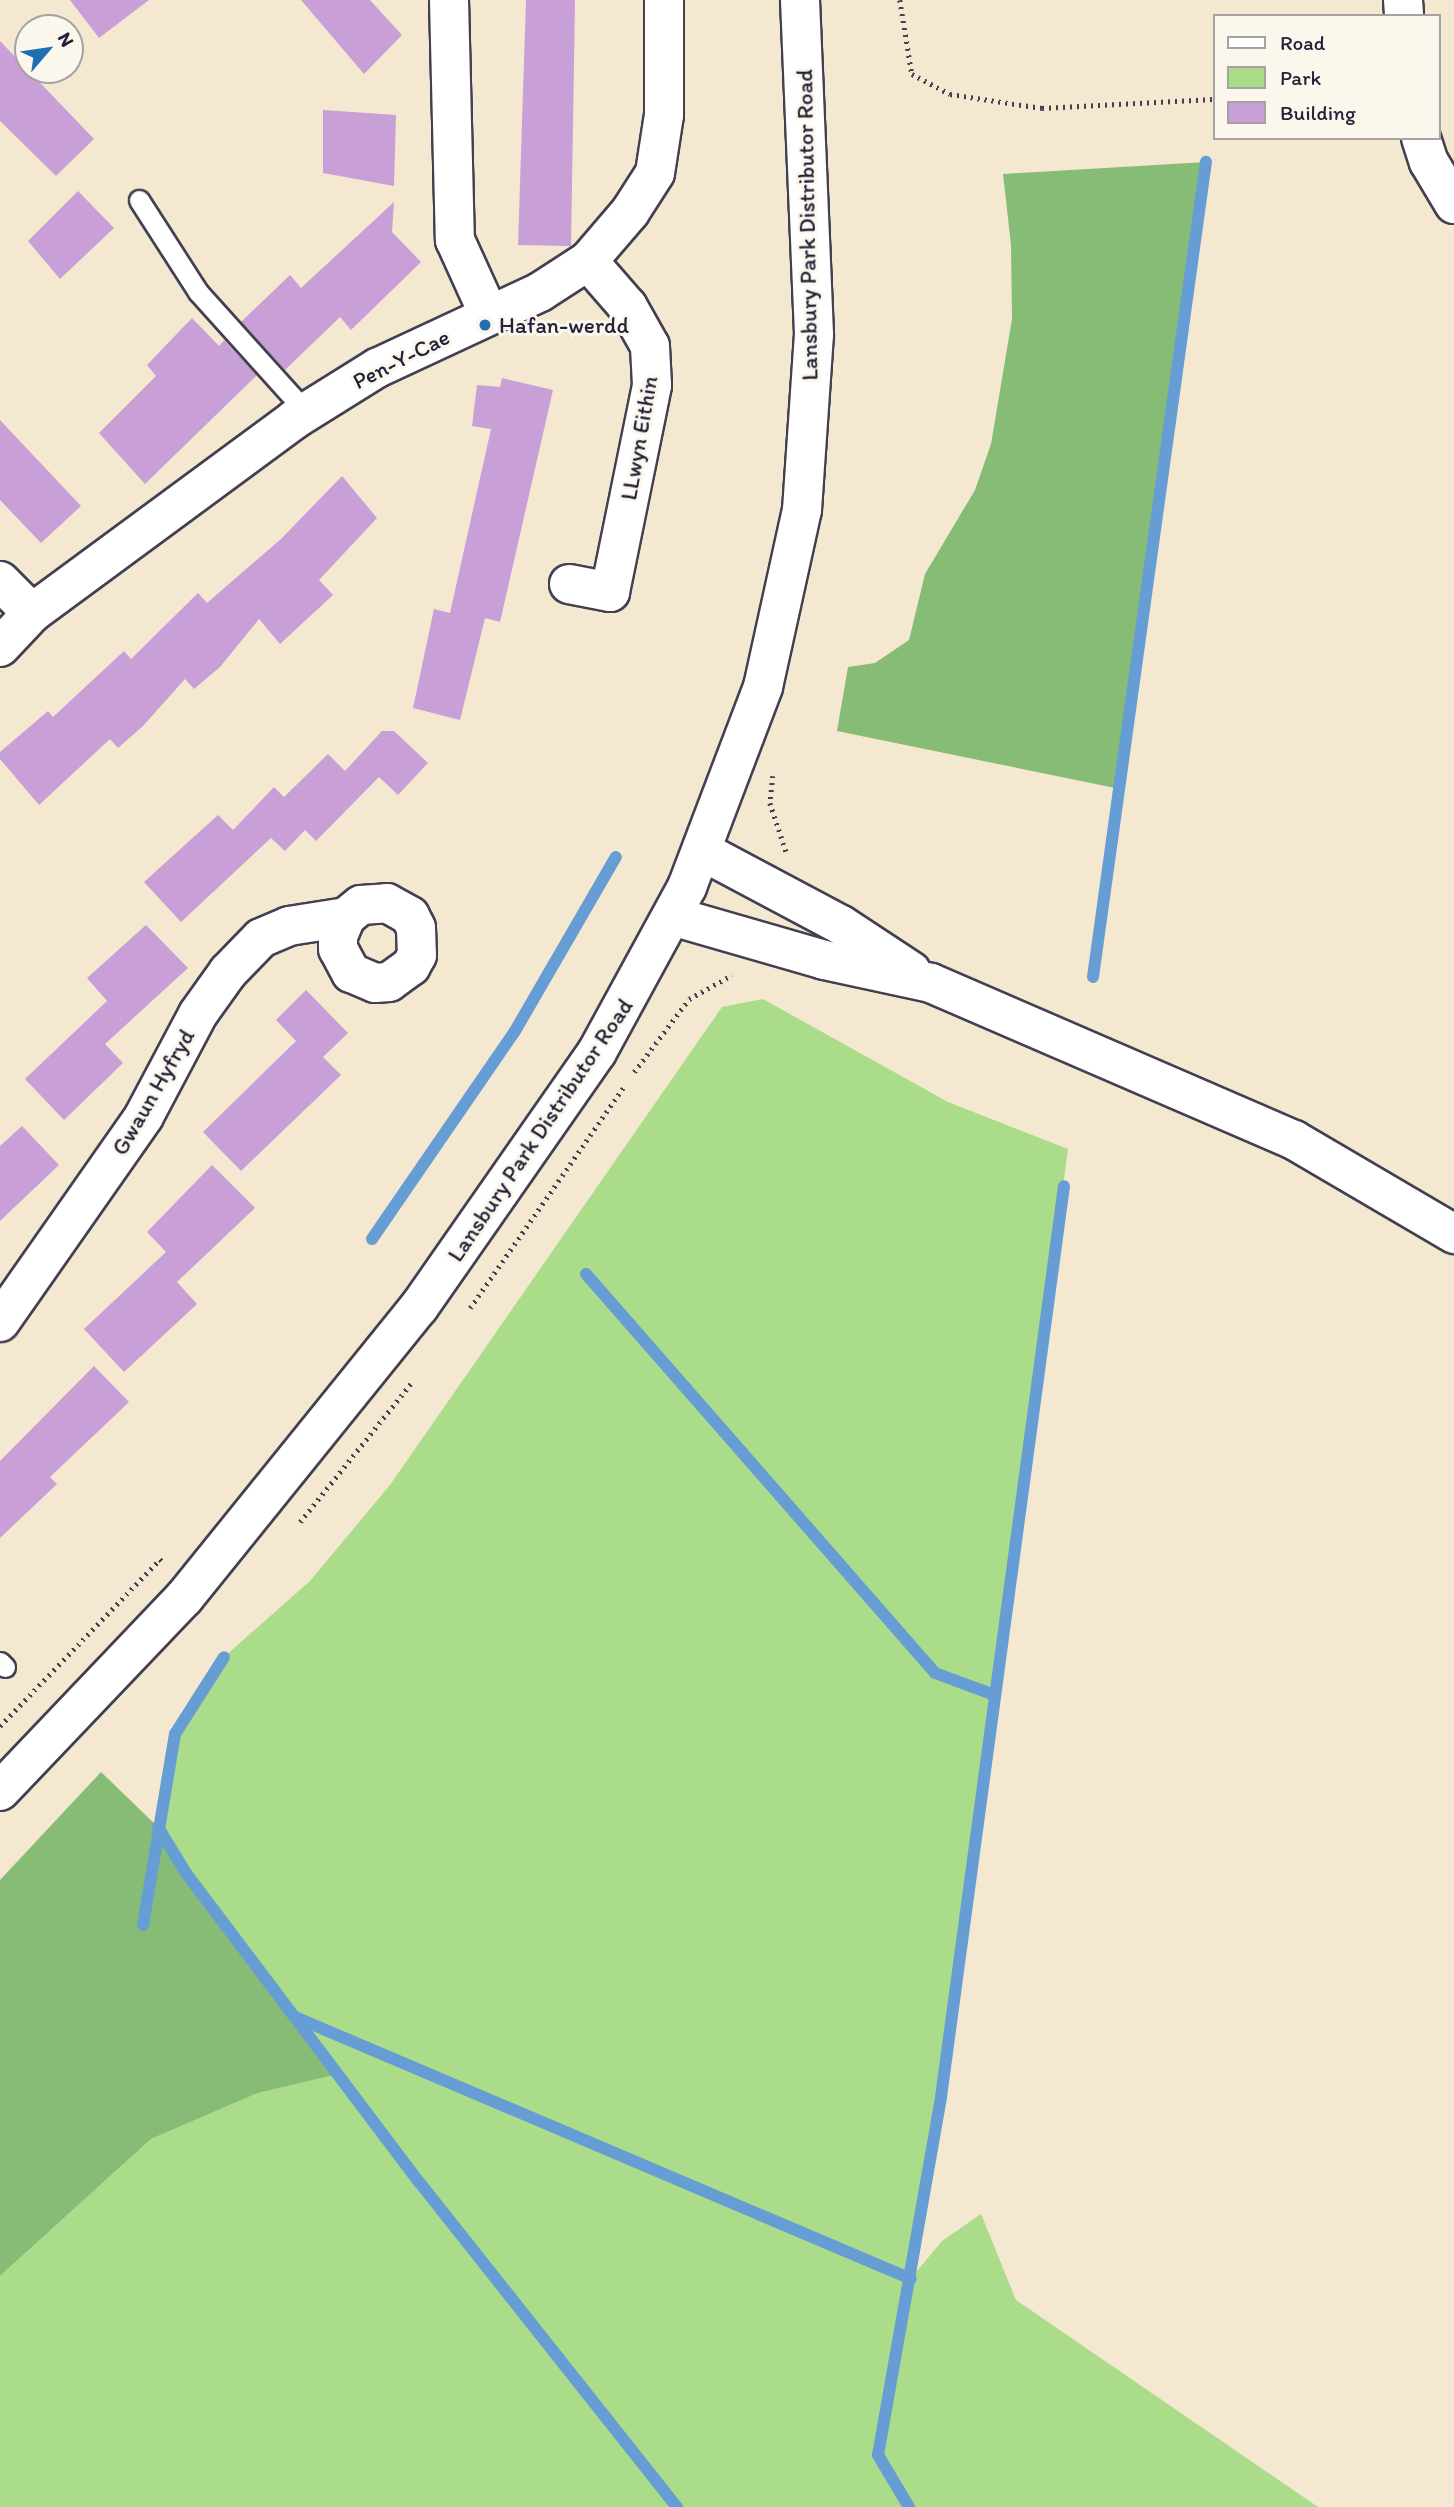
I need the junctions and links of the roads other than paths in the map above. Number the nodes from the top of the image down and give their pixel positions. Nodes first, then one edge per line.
1 (449, 0) edge
2 (664, 0) edge
3 (800, 0) edge
4 (1422, 140) edge
5 (139, 200) dead end
6 (1454, 204) edge
7 (588, 261) junction
8 (489, 315) junction
9 (306, 412) junction
10 (0, 580) edge
11 (569, 584) dead end
12 (32, 613) junction
13 (0, 647) edge
14 (702, 851) junction
15 (672, 916) junction
16 (346, 917) dead end
17 (931, 983) junction
18 (1454, 1234) edge
19 (0, 1322) edge
20 (0, 1791) edge

1 - 8 street
2 - 7 street, Pen-Y-Cae
3 - 14 street, Lansbury Park Distributor Road
4 - 6 street
5 - 9 lane
7 - 8 street, Pen-Y-Cae
7 - 11 street, LLwyn Eithin
8 - 9 street, Pen-Y-Cae
9 - 12 street, Pen-Y-Cae
10 - 12 street
12 - 13 street, Pen-Y-Cae
14 - 15 street, Lansbury Park Distributor Road
14 - 17 street
15 - 17 street
15 - 20 street, Lansbury Park Distributor Road
16 - 19 street, Gwaun Hyfryd
17 - 18 street

